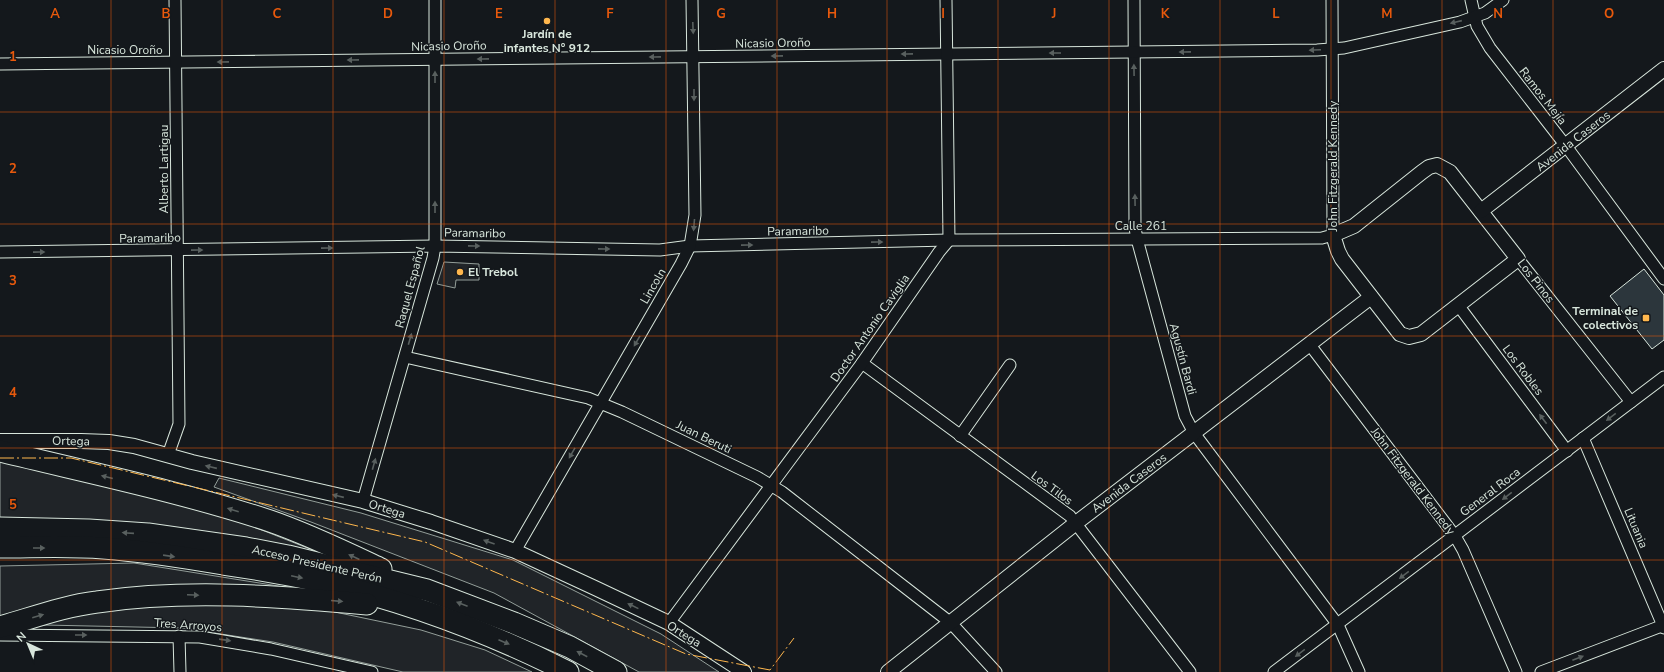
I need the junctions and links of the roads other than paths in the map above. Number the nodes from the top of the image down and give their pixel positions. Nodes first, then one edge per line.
1 (175, 0) edge
2 (435, 0) edge
3 (692, 0) edge
4 (946, 0) edge
5 (1134, 0) edge
6 (1332, 0) edge
7 (1471, 0) edge
8 (1503, 0) edge
9 (1474, 18) junction
10 (1332, 49) junction
11 (1134, 53) junction
12 (946, 54) junction
13 (694, 56) junction
14 (435, 59) junction
15 (176, 63) junction
16 (0, 64) edge
17 (1664, 69) edge
18 (1566, 146) junction
19 (1481, 211) junction
20 (1333, 235) junction
21 (1137, 239) junction
22 (949, 240) junction
23 (435, 246) junction
24 (690, 246) junction
25 (177, 250) junction
26 (0, 252) edge
27 (1518, 259) junction
28 (1664, 280) edge
29 (1371, 297) junction
30 (1458, 305) junction
31 (1310, 345) junction
32 (405, 357) junction
33 (862, 363) junction
34 (1010, 365) dead end
35 (1664, 377) edge
36 (1631, 402) junction
37 (601, 403) junction
38 (1194, 433) junction
39 (960, 436) junction
40 (1583, 438) junction
41 (0, 441) edge
42 (0, 451) edge
43 (1567, 451) junction
44 (168, 456) junction
45 (771, 484) junction
46 (363, 501) junction
47 (1076, 523) junction
48 (0, 528) edge
49 (1455, 536) junction
50 (0, 547) edge
51 (515, 551) junction
52 (427, 590) junction
53 (429, 613) junction
54 (669, 623) junction
55 (951, 623) junction
56 (1338, 624) junction
57 (1664, 626) edge
58 (0, 627) edge
59 (0, 635) edge
60 (179, 636) junction
61 (180, 672) edge
62 (372, 672) edge
63 (568, 672) edge
64 (616, 672) edge
65 (744, 672) edge
66 (888, 672) edge
67 (996, 672) edge
68 (1190, 672) edge
69 (1274, 672) edge
70 (1359, 672) edge
71 (1516, 672) edge
72 (1541, 672) edge

1 - 15 street, Alberto Lartigau
2 - 14 street, Raquel Español
3 -> 13 street, Lincoln
4 - 12 street
5 - 11 street, Agustín Bardi
6 - 10 street, John Fitzgerald Kennedy
7 - 9 street, Ramos Mejía
8 - 9 street, Nicasio Oroño
9 -> 10 street, Nicasio Oroño
9 - 18 street, Ramos Mejía
10 -> 11 street, Nicasio Oroño
10 - 20 street, John Fitzgerald Kennedy
11 -> 12 street, Nicasio Oroño
21 -> 11 street, Agustín Bardi
12 -> 13 street, Nicasio Oroño
12 - 22 street
13 -> 14 street, Nicasio Oroño
13 -> 24 street, Lincoln
14 -> 15 street, Nicasio Oroño
23 -> 14 street, Raquel Español
15 - 16 street, Nicasio Oroño
15 - 25 street, Alberto Lartigau
17 - 18 street, Avenida Caseros
18 - 19 street, Avenida Caseros
18 - 28 street, Ramos Mejía
19 - 20 street, Los Pinos
19 - 27 street, Los Pinos
20 - 21 street, Calle 261
20 - 29 street, John Fitzgerald Kennedy
21 - 22 street, Calle 261
21 - 38 street, Agustín Bardi
24 -> 22 street, Paramaribo
22 - 33 street, Doctor Antonio Caviglia
23 -> 24 street, Paramaribo
25 -> 23 street, Paramaribo
32 -> 23 street, Raquel Español
24 -> 37 street, Lincoln
26 -> 25 street, Paramaribo
25 - 44 street, Alberto Lartigau
27 - 30 street
27 - 36 street, Los Pinos
29 - 30 street, John Fitzgerald Kennedy
29 - 31 street, Avenida Caseros
43 -> 30 street, Los Robles
31 - 38 street, Avenida Caseros
31 - 49 street, John Fitzgerald Kennedy
32 - 37 street, Juan Beruti
46 -> 32 street, Raquel Español
33 - 39 street, Los Tilos
33 - 45 street, Doctor Antonio Caviglia
34 - 39 street
35 - 36 street, General Roca
36 -> 40 street, General Roca
37 - 45 street, Juan Beruti
37 -> 51 street, Lincoln
38 - 47 street, Avenida Caseros
38 - 56 street, Agustín Bardi
39 - 47 street, Los Tilos
40 - 43 street, General Roca
40 - 57 street, Lituania
41 - 44 street, Ortega
52 -> 42 highway
43 -> 49 street, General Roca
46 -> 44 street, Ortega
45 - 54 street, Doctor Antonio Caviglia
45 - 55 street, Juan Beruti
51 -> 46 street, Ortega
47 - 55 street, Avenida Caseros
47 - 68 street, Los Tilos
52 -> 48 highway, Acceso Presidente Perón
49 -> 56 street, General Roca
49 - 71 street, John Fitzgerald Kennedy
50 -> 53 highway, Acceso Presidente Perón
54 -> 51 street, Ortega
64 -> 52 highway, Acceso Presidente Perón
58 -> 53 highway
53 -> 63 highway, Acceso Presidente Perón
54 - 65 street, Ortega
55 - 66 street, Avenida Caseros
55 - 67 street, Juan Beruti
56 -> 69 street, General Roca
56 - 70 street, Agustín Bardi
72 -> 57 street
59 -> 60 street, Tres Arroyos
60 - 61 street
60 -> 62 street, Tres Arroyos

